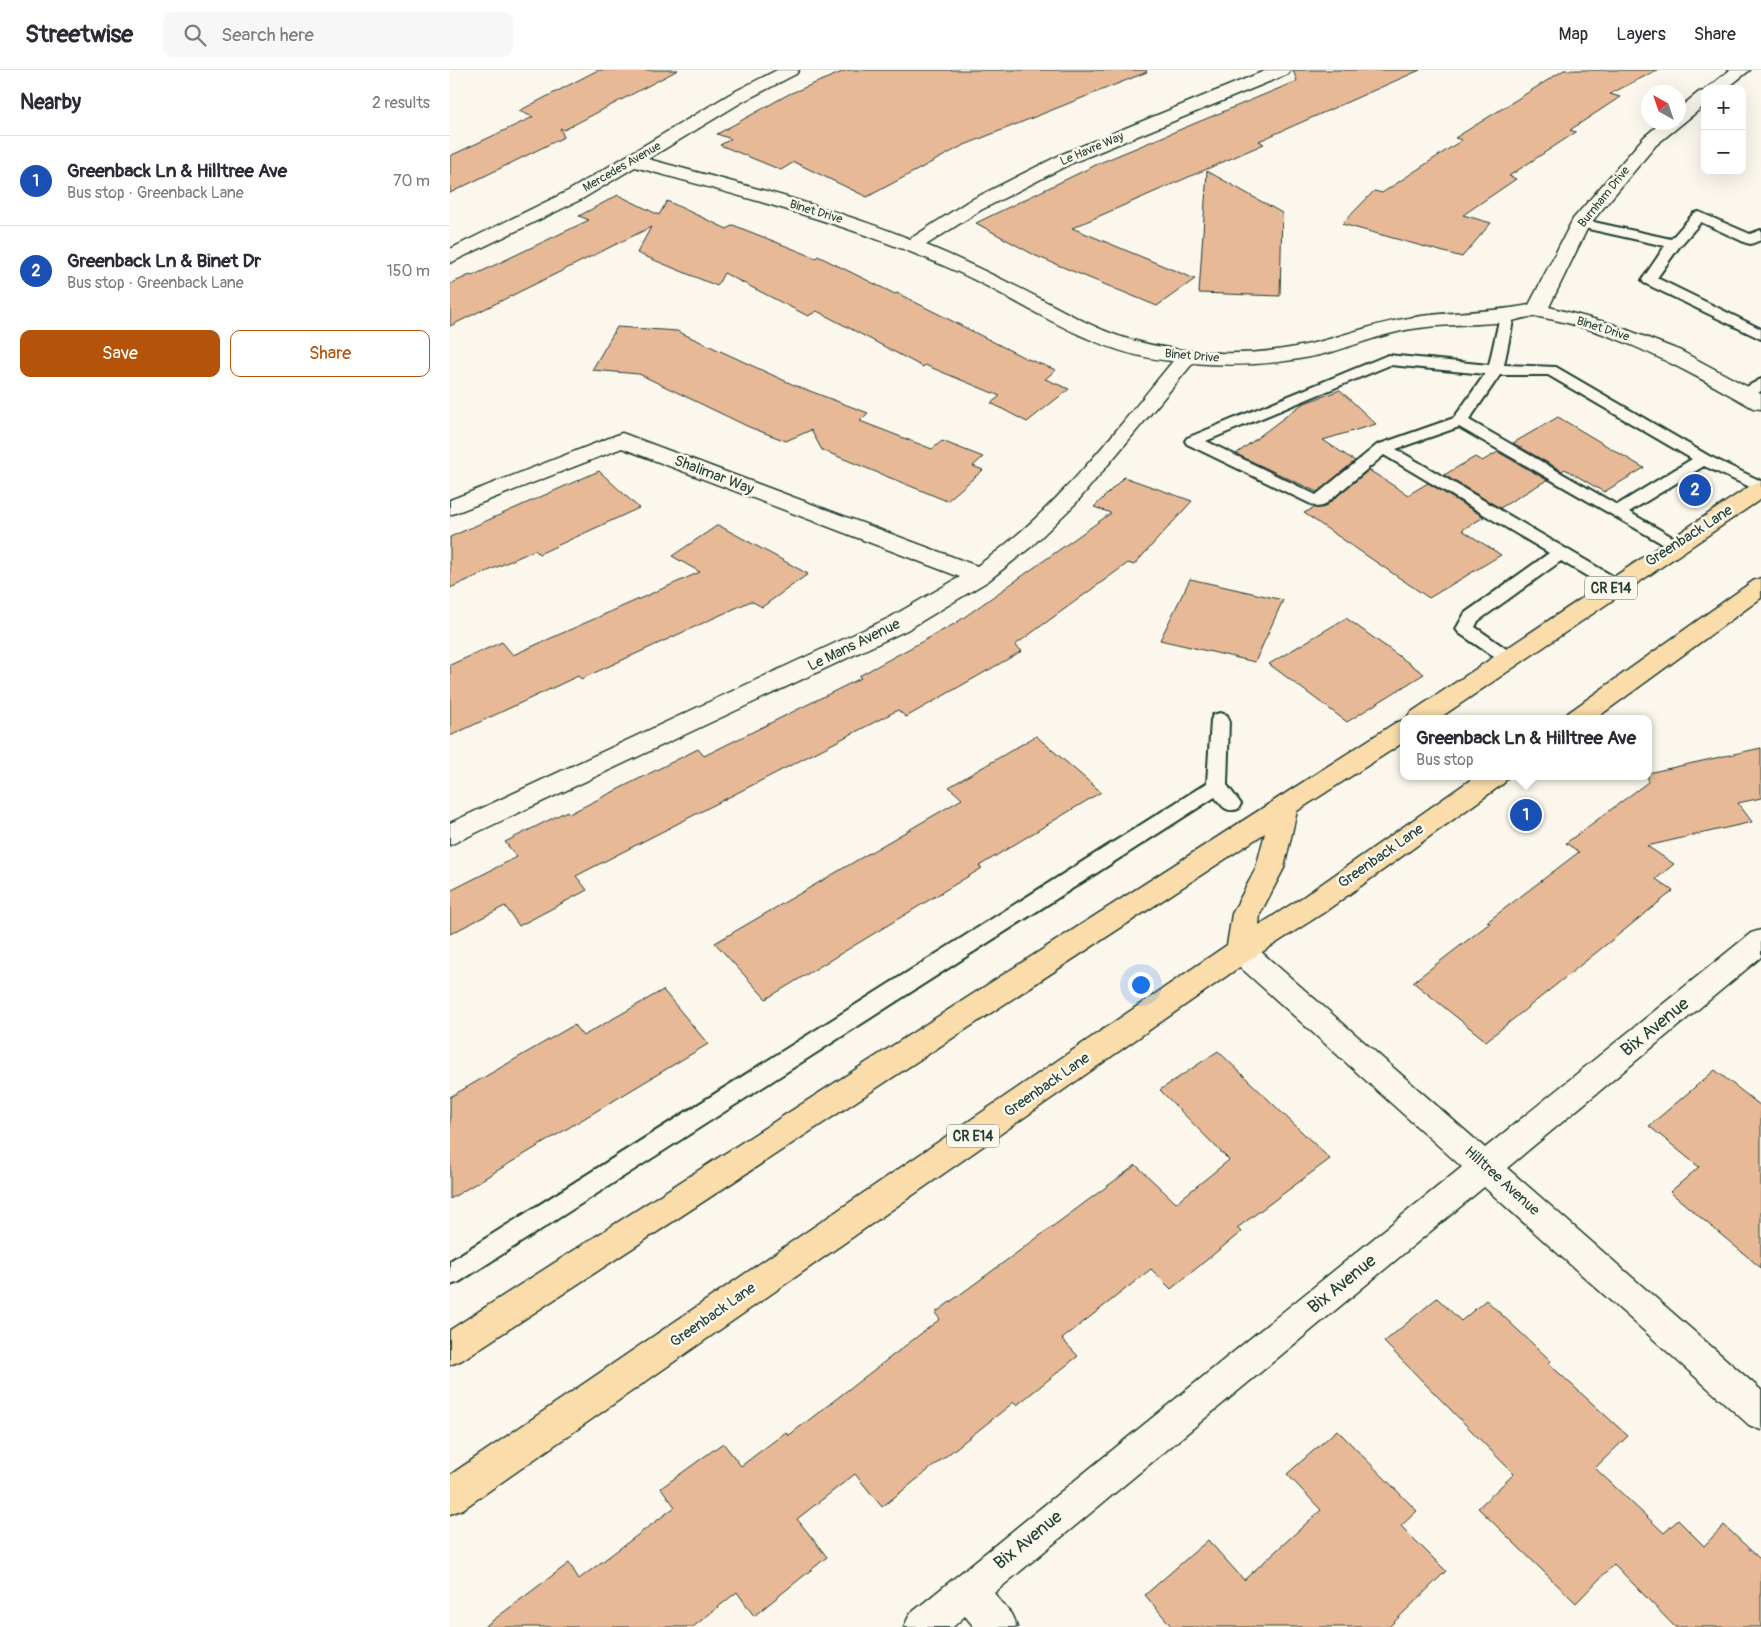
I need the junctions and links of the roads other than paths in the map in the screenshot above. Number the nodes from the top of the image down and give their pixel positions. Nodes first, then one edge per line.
1 (790, 70) edge
2 (1282, 70) edge
3 (1740, 70) edge
4 (1719, 85) edge
5 (1701, 99) edge
6 (1686, 111) edge
7 (1663, 130) edge
8 (634, 161) junction
9 (1580, 223) junction
10 (1761, 234) edge
11 (1674, 244) junction
12 (912, 246) junction
13 (450, 257) edge
14 (1537, 310) junction
15 (1507, 316) junction
16 (1761, 335) edge
17 (1187, 357) junction
18 (1494, 370) junction
19 (1756, 393) edge
20 (1460, 421) junction
21 (1383, 448) junction
22 (1703, 459) junction
23 (1761, 488) edge
24 (450, 508) edge
25 (1619, 511) junction
26 (1675, 546) junction
27 (1561, 553) junction
28 (980, 576) junction
29 (1615, 585) junction
30 (1761, 586) edge
31 (1509, 659) junction
32 (1426, 715) edge
33 (1583, 715) edge
34 (1220, 720) dead end
35 (1400, 732) edge
36 (1489, 780) edge
37 (1217, 786) junction
38 (1231, 804) dead end
39 (1285, 807) junction
40 (450, 835) edge
41 (1761, 941) edge
42 (1241, 951) junction
43 (1485, 1167) junction
44 (450, 1274) edge
45 (450, 1349) edge
46 (1761, 1413) edge
47 (450, 1496) edge
48 (968, 1590) junction
49 (922, 1627) edge
50 (998, 1627) edge

1 - 8 street, Mercedes Avenue
2 - 12 street, Le Havre Way
3 - 4 street
5 - 6 street
7 - 9 street, Burnham Drive
8 - 12 street, Binet Drive
8 - 13 street, Mercedes Avenue
9 - 11 lane
9 - 14 street, Burnham Drive
10 - 11 lane
11 - 16 lane
12 - 17 street, Binet Drive
14 - 15 street, Binet Drive
14 - 19 street, Binet Drive
15 - 17 street, Binet Drive
15 - 18 lane
17 - 28 street, Le Mans Avenue
18 - 20 lane
18 - 21 lane
18 - 22 lane
20 - 21 lane
20 - 25 lane
21 - 27 lane
22 - 23 lane
22 - 25 lane
23 - 26 main road, Greenback Lane / CR E14
24 - 28 street, Shalimar Way
25 - 26 lane
26 - 29 main road, Greenback Lane / CR E14
27 - 29 lane
27 - 31 lane
28 - 40 street, Le Mans Avenue
29 - 31 main road, Greenback Lane / CR E14
30 - 33 main road
31 - 32 main road, Greenback Lane / CR E14
34 - 37 lane
35 - 39 main road
36 - 42 main road, Greenback Lane / CR E14
37 - 38 lane
37 - 44 lane
39 - 42 main road
39 - 45 main road
41 - 43 street, Bix Avenue
42 - 43 street, Hilltree Avenue
42 - 47 main road, Greenback Lane / CR E14
43 - 46 street, Hilltree Avenue
43 - 48 street, Bix Avenue
48 - 49 street, Bix Avenue
48 - 50 street

